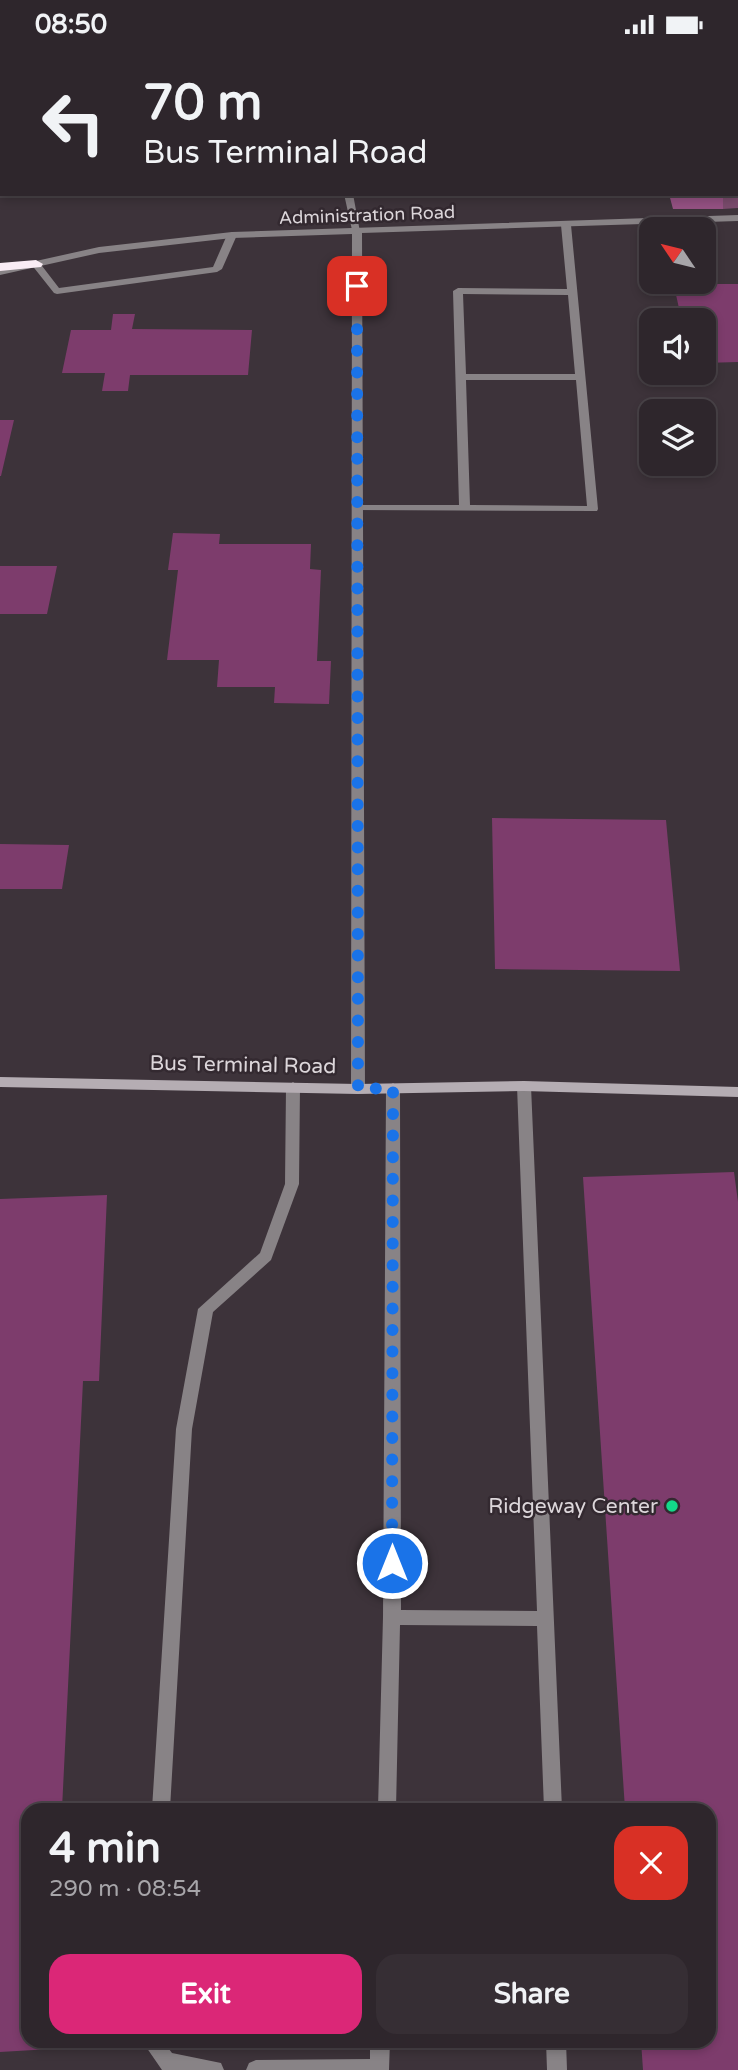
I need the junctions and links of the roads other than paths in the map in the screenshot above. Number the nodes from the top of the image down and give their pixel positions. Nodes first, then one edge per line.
1 (348, 196) edge
2 (738, 218) edge
3 (565, 225) junction
4 (357, 230) junction
5 (232, 235) junction
6 (36, 264) junction
7 (0, 267) edge
8 (0, 272) edge
9 (572, 292) junction
10 (460, 377) junction
11 (580, 377) junction
12 (358, 507) junction
13 (465, 508) junction
14 (0, 1081) edge
15 (524, 1086) junction
16 (293, 1087) junction
17 (393, 1088) junction
18 (358, 1089) junction
19 (738, 1092) edge
20 (392, 1617) junction
21 (545, 1619) junction
22 (161, 1803) edge
23 (387, 1803) edge
24 (552, 1803) edge
25 (157, 2048) edge
26 (380, 2048) edge
27 (556, 2048) edge
28 (379, 2069) edge
29 (214, 2070) edge
30 (256, 2070) edge
31 (556, 2070) edge

1 - 4 street
2 - 3 street, Administration Road
3 - 4 street, Administration Road
3 - 9 street
4 - 5 street, Administration Road
4 - 12 street
5 - 6 street, Administration Road
5 - 6 street
6 - 7 highway
6 - 8 street, Administration Road
9 - 10 street
9 - 11 street
10 - 11 street
10 - 13 street
11 - 13 street
12 - 13 street
12 - 18 street
14 - 16 street, Bus Terminal Road
15 - 17 street, Bus Terminal Road
15 - 19 street, Bus Terminal Road
15 - 21 street
16 - 18 street, Bus Terminal Road
16 - 22 street
17 - 18 street, Bus Terminal Road
17 - 20 street
20 - 21 street
20 - 23 street
21 - 24 street
25 - 29 street
26 - 28 street
27 - 31 street
28 - 30 street

